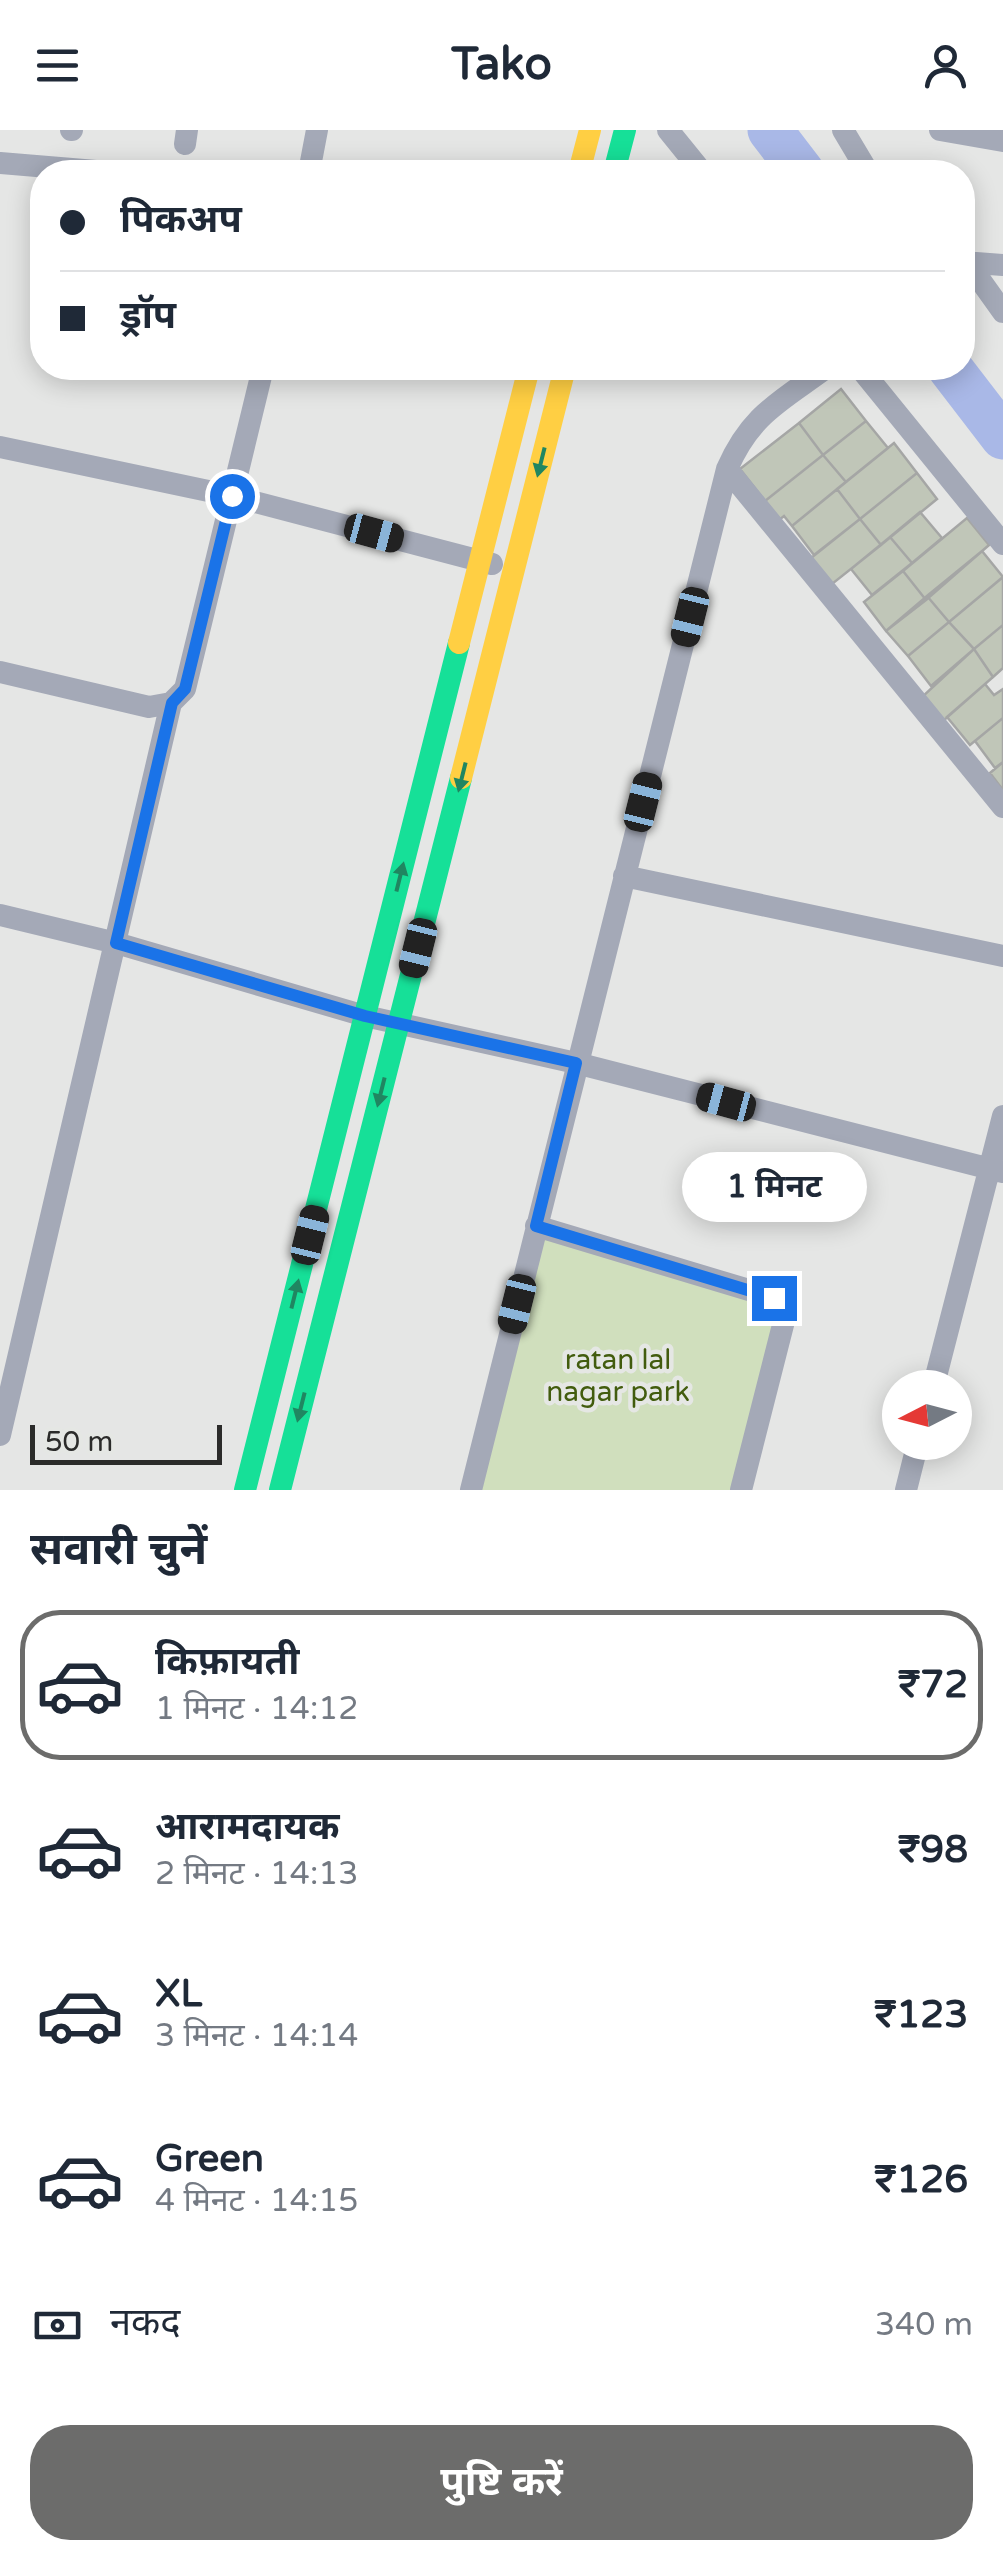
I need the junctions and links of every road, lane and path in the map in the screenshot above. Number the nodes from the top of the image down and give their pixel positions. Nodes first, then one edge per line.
1 (316, 130) edge
2 (590, 130) edge
3 (625, 130) edge
4 (668, 130) edge
5 (843, 130) edge
6 (940, 130) edge
7 (1003, 142) edge
8 (311, 160) edge
9 (582, 160) edge
10 (617, 160) edge
11 (692, 160) edge
12 (861, 160) edge
13 (0, 163) edge
14 (30, 166) edge
15 (975, 264) edge
16 (1003, 265) edge
17 (975, 276) edge
18 (1003, 312) edge
19 (260, 380) edge
20 (526, 380) edge
21 (562, 380) edge
22 (810, 380) edge
23 (870, 380) edge
24 (0, 447) edge
25 (727, 469) junction
26 (232, 496) junction
27 (1003, 544) edge
28 (480, 561) junction
29 (514, 570) junction
30 (0, 672) edge
31 (172, 703) junction
32 (1003, 807) edge
33 (624, 876) junction
34 (0, 915) edge
35 (116, 943) junction
36 (1003, 956) edge
37 (365, 1016) junction
38 (399, 1024) junction
39 (576, 1063) junction
40 (1003, 1116) edge
41 (996, 1170) edge
42 (536, 1226) junction
43 (938, 1370) edge
44 (0, 1435) edge
45 (914, 1460) edge
46 (245, 1490) edge
47 (280, 1490) edge
48 (471, 1490) edge
49 (741, 1490) edge
50 (906, 1490) edge

1 - 8 street
2 - 9 street
3 - 10 street
4 - 11 street
5 - 12 street
6 - 7 street
13 - 14 street
15 - 16 street
17 - 18 street
19 - 26 street
20 - 28 street
21 -> 29 street
22 - 25 street
23 - 27 street
24 - 26 street
25 - 32 street
25 - 33 street
26 - 28 street
26 - 31 street
28 - 29 street
37 -> 28 street
29 -> 38 street
30 - 31 street
31 - 35 street
33 - 36 street
33 - 39 street
34 - 35 street
35 - 37 street
35 - 44 street
37 - 38 street
46 -> 37 street
38 - 39 street
38 -> 47 street
39 - 41 street
39 - 42 street
40 - 41 street
41 - 43 street
42 - 48 street
42 - 49 street
45 - 50 street

